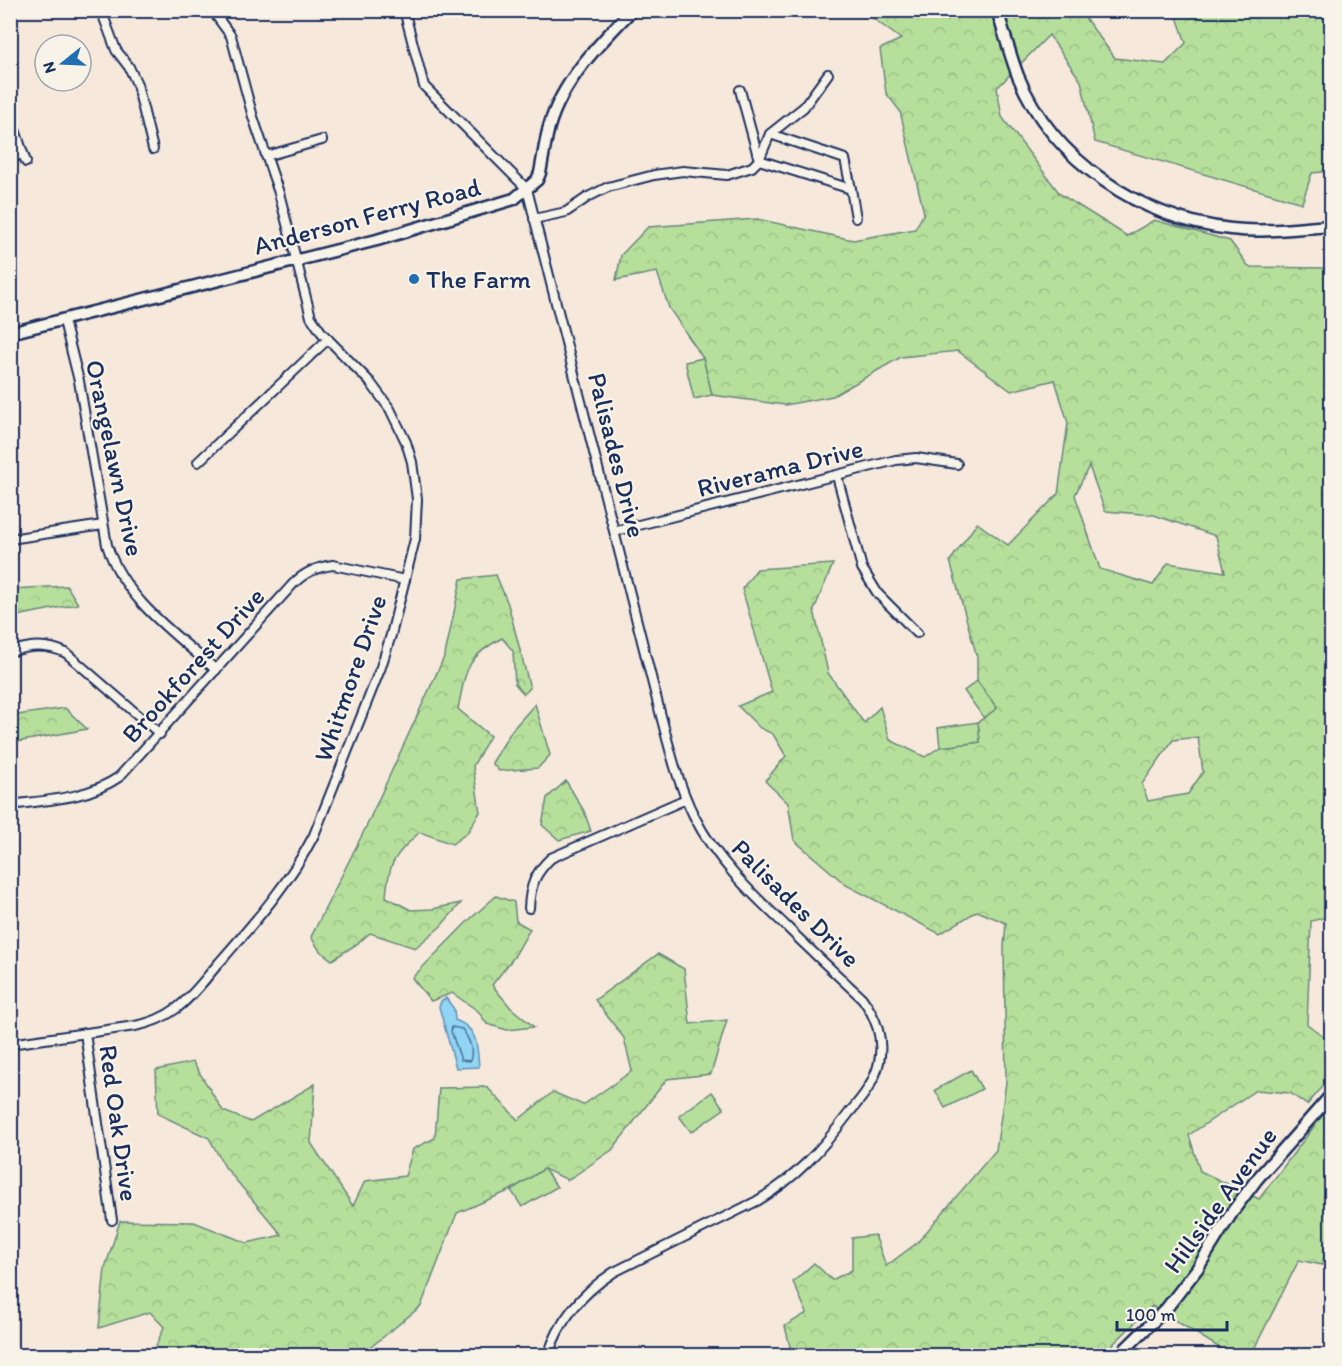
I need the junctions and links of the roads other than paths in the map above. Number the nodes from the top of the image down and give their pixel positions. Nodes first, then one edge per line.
1 (101, 10) edge
2 (212, 10) edge
3 (404, 10) edge
4 (632, 10) edge
5 (997, 10) edge
6 (828, 74) dead end
7 (740, 90) dead end
8 (10, 115) edge
9 (770, 134) junction
10 (322, 140) dead end
11 (153, 149) dead end
12 (266, 156) junction
13 (10, 158) edge
14 (759, 160) junction
15 (527, 189) junction
16 (851, 189) junction
17 (856, 218) dead end
18 (534, 219) junction
19 (1332, 226) edge
20 (296, 260) junction
21 (64, 321) junction
22 (10, 333) edge
23 (328, 339) junction
24 (198, 462) dead end
25 (957, 464) dead end
26 (837, 476) junction
27 (104, 525) junction
28 (615, 531) junction
29 (10, 539) edge
30 (405, 580) junction
31 (917, 633) dead end
32 (10, 652) edge
33 (216, 670) junction
34 (160, 734) junction
35 (686, 799) junction
36 (10, 805) edge
37 (529, 908) dead end
38 (85, 1033) junction
39 (10, 1044) edge
40 (1332, 1094) edge
41 (112, 1220) dead end
42 (548, 1356) edge
43 (1118, 1356) edge

1 - 11 street
2 - 12 street, Whitmore Drive
3 - 15 street
4 - 15 street
5 - 19 street
6 - 9 street
7 - 14 street
8 - 13 street
9 - 14 street
9 - 16 street
10 - 12 street
12 - 20 street, Whitmore Drive
14 - 16 street
14 - 18 street
15 - 18 street, Palisades Drive
15 - 20 street, Anderson Ferry Road
16 - 17 street
18 - 28 street, Palisades Drive
20 - 21 street, Anderson Ferry Road
20 - 23 street, Whitmore Drive
21 - 22 street, Anderson Ferry Road
21 - 27 street, Orangelawn Drive
23 - 24 street
23 - 30 street, Whitmore Drive
25 - 26 street, Riverama Drive
26 - 28 street, Riverama Drive
26 - 31 street
27 - 29 street
27 - 33 street, Orangelawn Drive
28 - 35 street, Palisades Drive
30 - 33 street, Brookforest Drive
30 - 38 street, Whitmore Drive
32 - 34 street
33 - 34 street, Brookforest Drive
34 - 36 street, Brookforest Drive
35 - 37 street
35 - 42 street, Palisades Drive
38 - 39 street, Whitmore Drive
38 - 41 street, Red Oak Drive
40 - 43 street, Hillside Avenue

